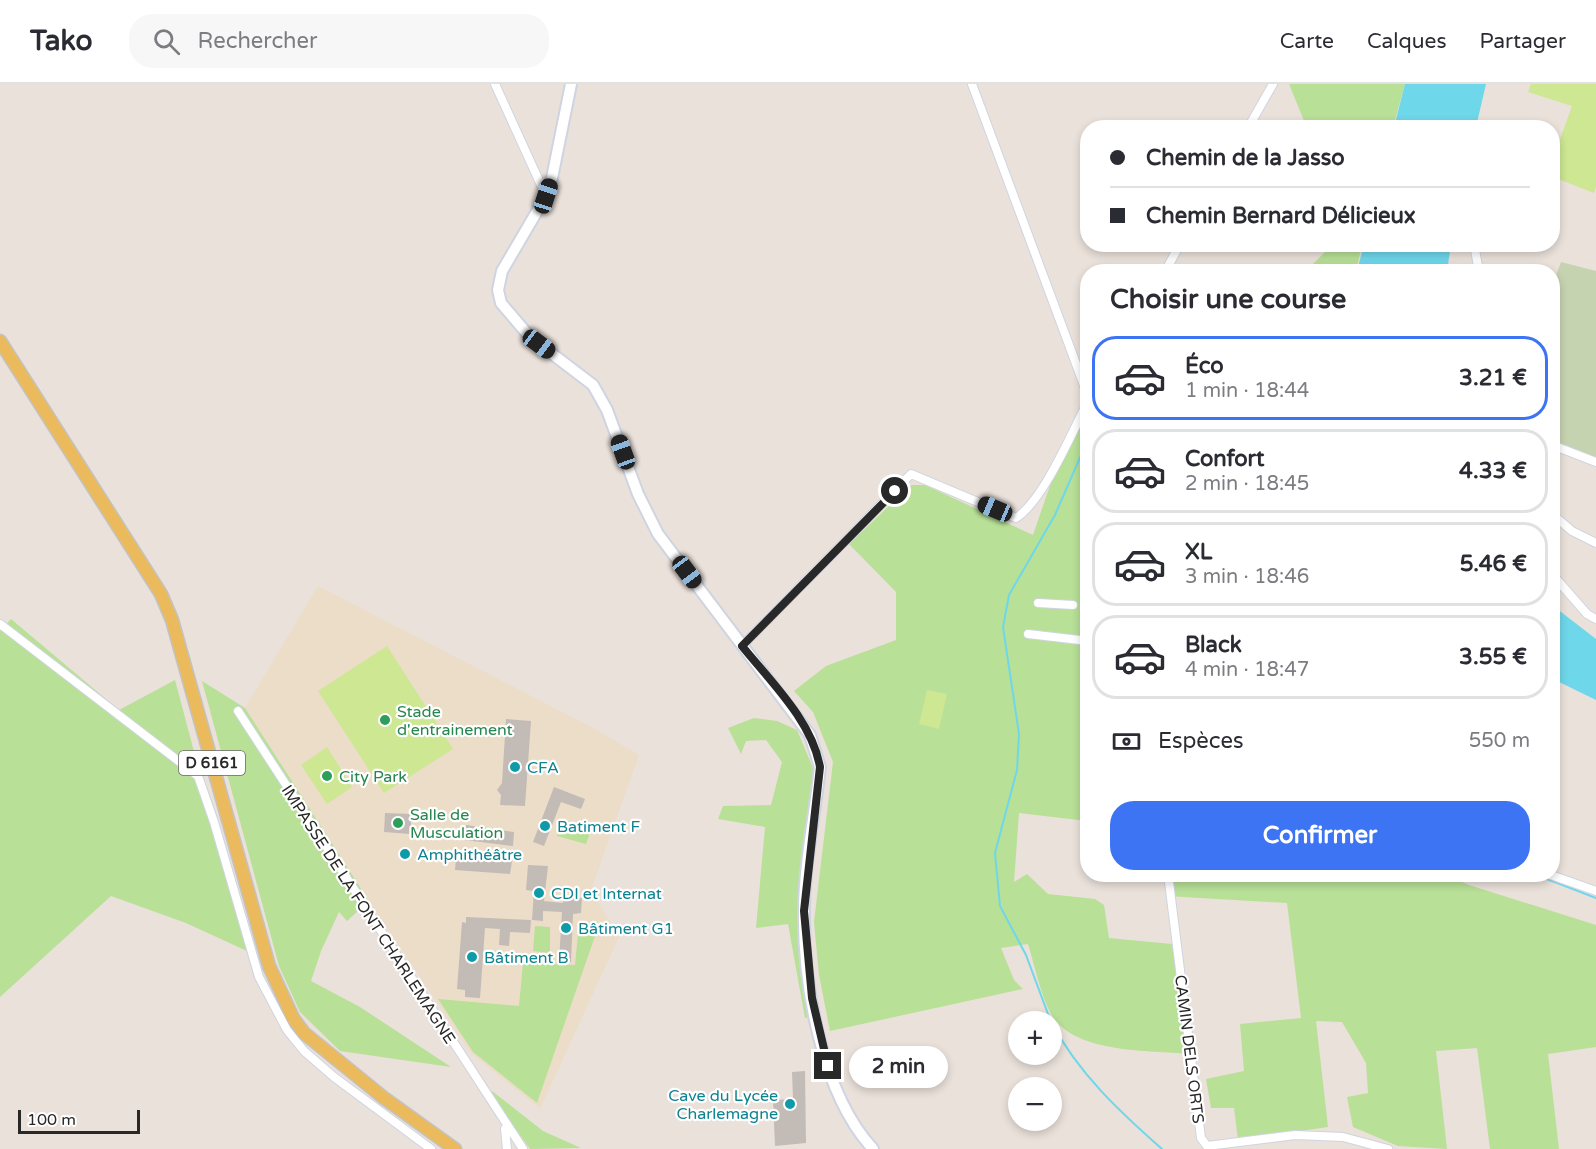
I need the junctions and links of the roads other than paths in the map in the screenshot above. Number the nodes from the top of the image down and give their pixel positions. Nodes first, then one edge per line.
1 (495, 84) edge
2 (571, 84) edge
3 (972, 84) edge
4 (1273, 84) edge
5 (1253, 120) edge
6 (546, 196) junction
7 (0, 341) edge
8 (1080, 374) edge
9 (1080, 417) edge
10 (1560, 448) edge
11 (1596, 462) edge
12 (1560, 521) edge
13 (1596, 543) edge
14 (1560, 583) edge
15 (1038, 603) dead end
16 (1073, 605) dead end
17 (1596, 619) edge
18 (0, 624) edge
19 (1028, 634) dead end
20 (1080, 640) edge
21 (742, 646) junction
22 (238, 711) dead end
23 (1560, 878) edge
24 (1169, 882) edge
25 (1596, 891) edge
26 (499, 1117) junction
27 (431, 1149) edge
28 (455, 1149) edge
29 (507, 1149) edge
30 (523, 1149) edge
31 (873, 1149) edge
32 (1388, 1149) edge

1 - 6 street
2 - 6 street
3 - 8 street
4 - 5 street
6 - 21 street
7 - 28 main road, D 6161
9 - 21 street
10 - 11 street
12 - 13 street
14 - 17 street
15 - 16 street
18 - 27 street
19 - 20 street
21 - 31 street
22 - 26 street, IMPASSE DE LA FONT CHARLEMAGNE
23 - 25 street
24 - 32 street, CAMIN DELS ORTS
26 - 29 street
26 - 30 street

